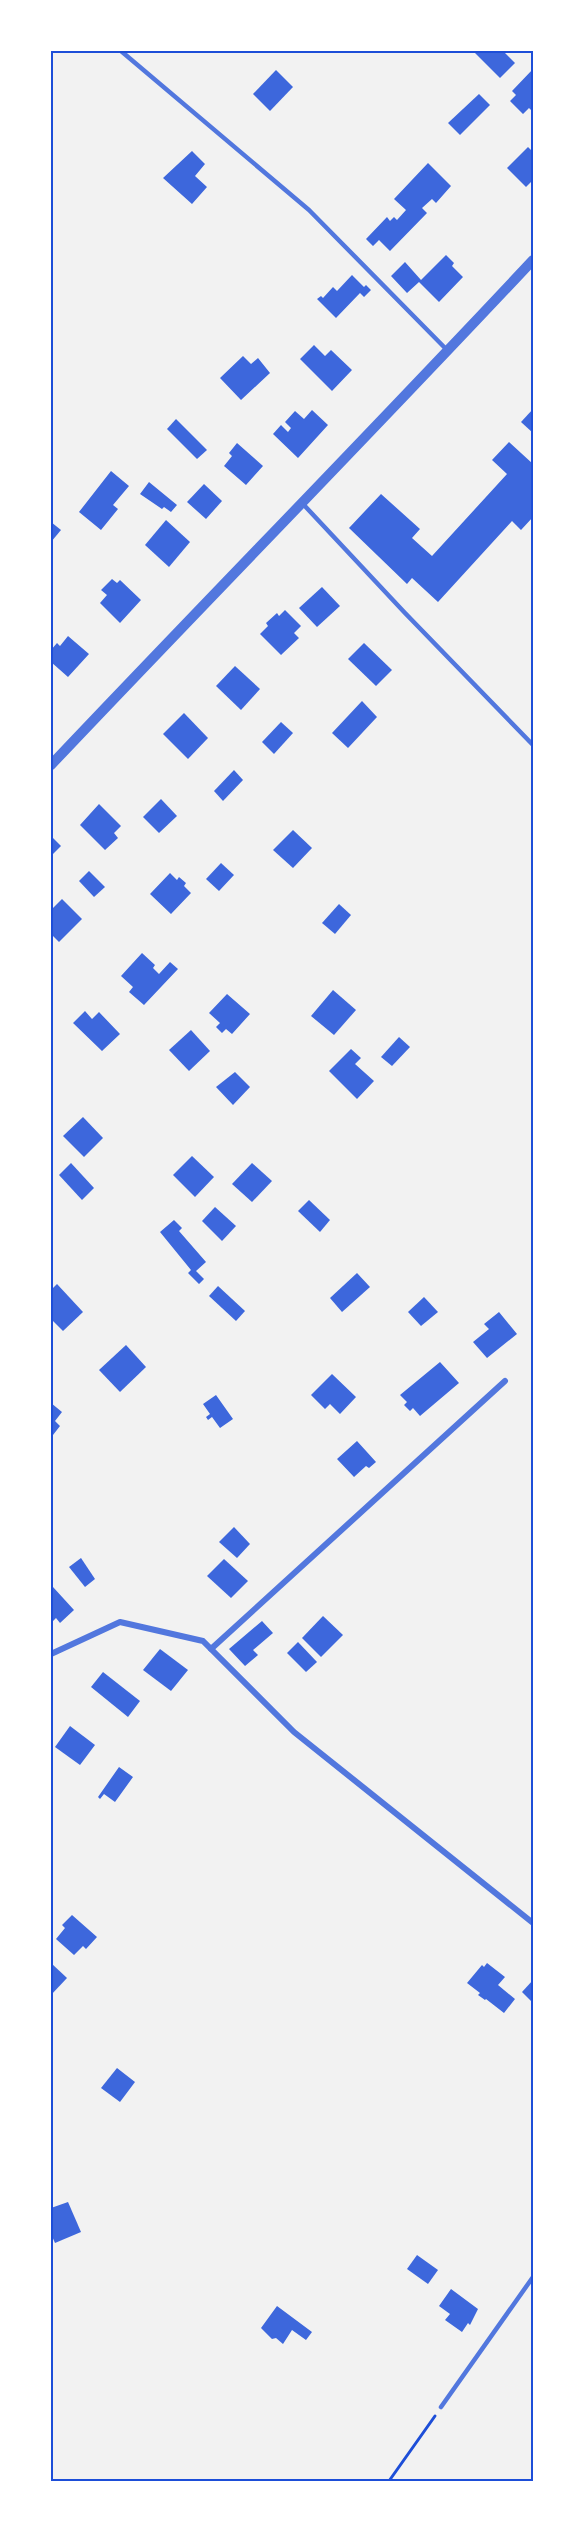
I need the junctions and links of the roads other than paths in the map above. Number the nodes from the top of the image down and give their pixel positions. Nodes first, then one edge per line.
1 (121, 51) edge
2 (533, 260) edge
3 (448, 351) junction
4 (301, 502) junction
5 (533, 745) edge
6 (51, 765) edge
7 (505, 1381) dead end
8 (211, 1649) junction
9 (51, 1654) edge
10 (533, 1923) edge
11 (533, 2277) edge
12 (441, 2407) road end

1 - 3 lane
2 - 3 street
3 - 4 street
4 - 5 lane
4 - 6 street
7 - 8 street
8 - 9 street
8 - 10 street
11 - 12 lane

